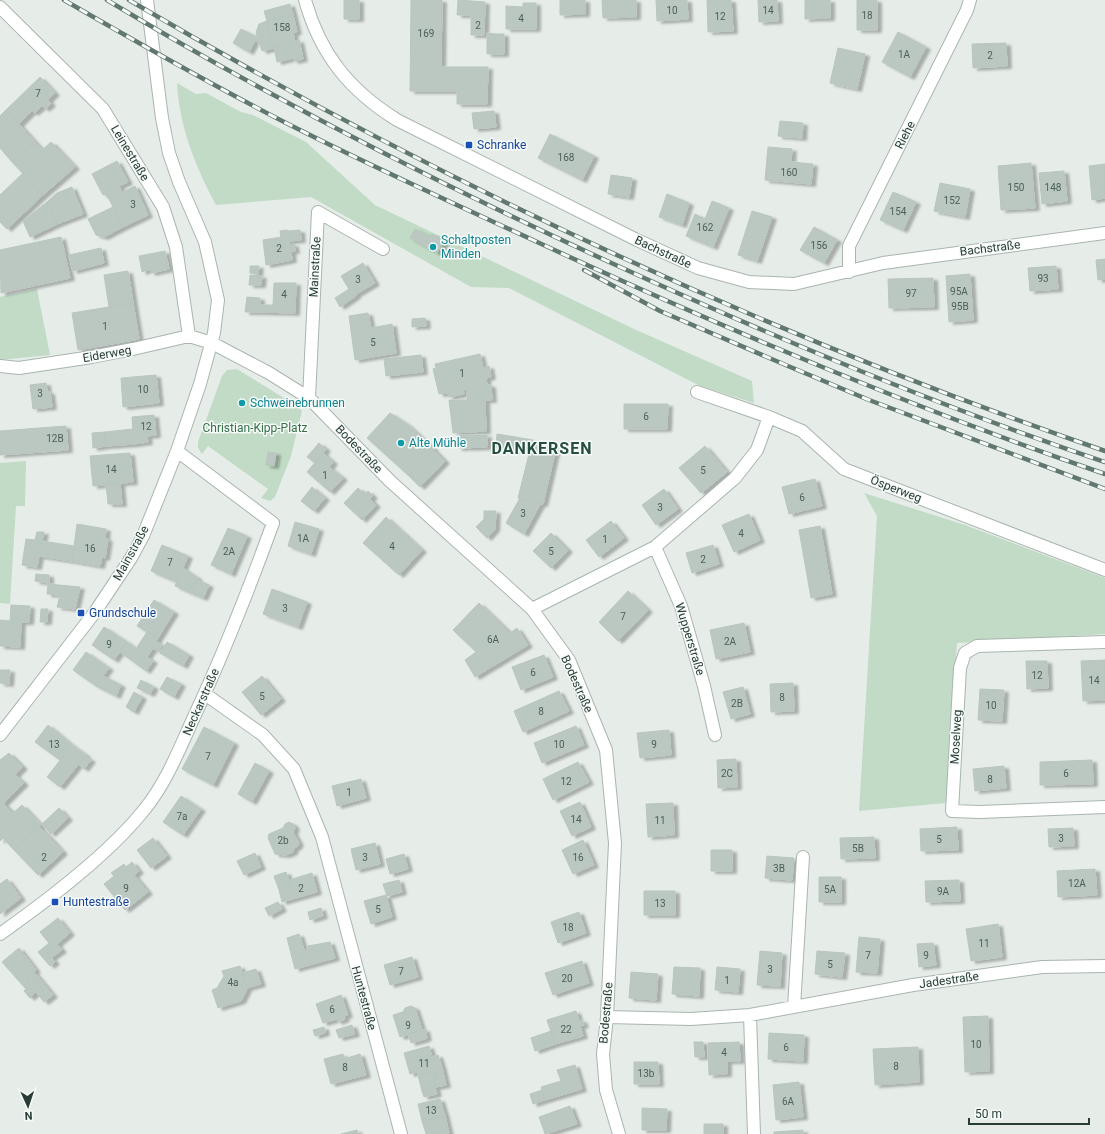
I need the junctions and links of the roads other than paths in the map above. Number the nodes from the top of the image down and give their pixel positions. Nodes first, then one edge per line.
1 (147, 0) edge
2 (305, 0) edge
3 (970, 0) edge
4 (0, 7) edge
5 (1105, 233) edge
6 (383, 249) dead end
7 (849, 272) junction
8 (189, 336) junction
9 (212, 343) junction
10 (0, 366) edge
11 (697, 392) dead end
12 (309, 398) junction
13 (769, 417) junction
14 (177, 450) junction
15 (655, 547) junction
16 (1105, 570) edge
17 (532, 609) junction
18 (1105, 642) edge
19 (205, 694) junction
20 (0, 735) edge
21 (715, 735) dead end
22 (1105, 807) edge
23 (803, 857) dead end
24 (0, 934) edge
25 (1105, 966) edge
26 (794, 1007) junction
27 (750, 1015) junction
28 (607, 1018) junction
29 (401, 1134) edge
30 (619, 1134) edge
31 (754, 1134) edge

1 - 9 street, Mainstraße
2 - 7 street, Bachstraße
3 - 7 street, Riehe
4 - 8 street, Leinestraße
5 - 7 street, Bachstraße
6 - 12 street, Mainstraße
8 - 9 street, Eiderweg
8 - 10 street, Eiderweg
9 - 12 street, Bodestraße
9 - 14 street, Mainstraße
11 - 13 street, Ösperweg
12 - 17 street, Bodestraße
13 - 15 street
13 - 16 street, Ösperweg
14 - 19 street, Neckarstraße
14 - 20 street, Mainstraße
15 - 17 street
15 - 21 street, Wupperstraße
17 - 28 street, Bodestraße
18 - 22 street, Moselweg
19 - 24 street, Neckarstraße
19 - 29 street, Huntestraße
23 - 26 street
25 - 26 street, Jadestraße
26 - 27 street, Jadestraße
27 - 28 street, Jadestraße
27 - 31 street
28 - 30 street, Bodestraße

